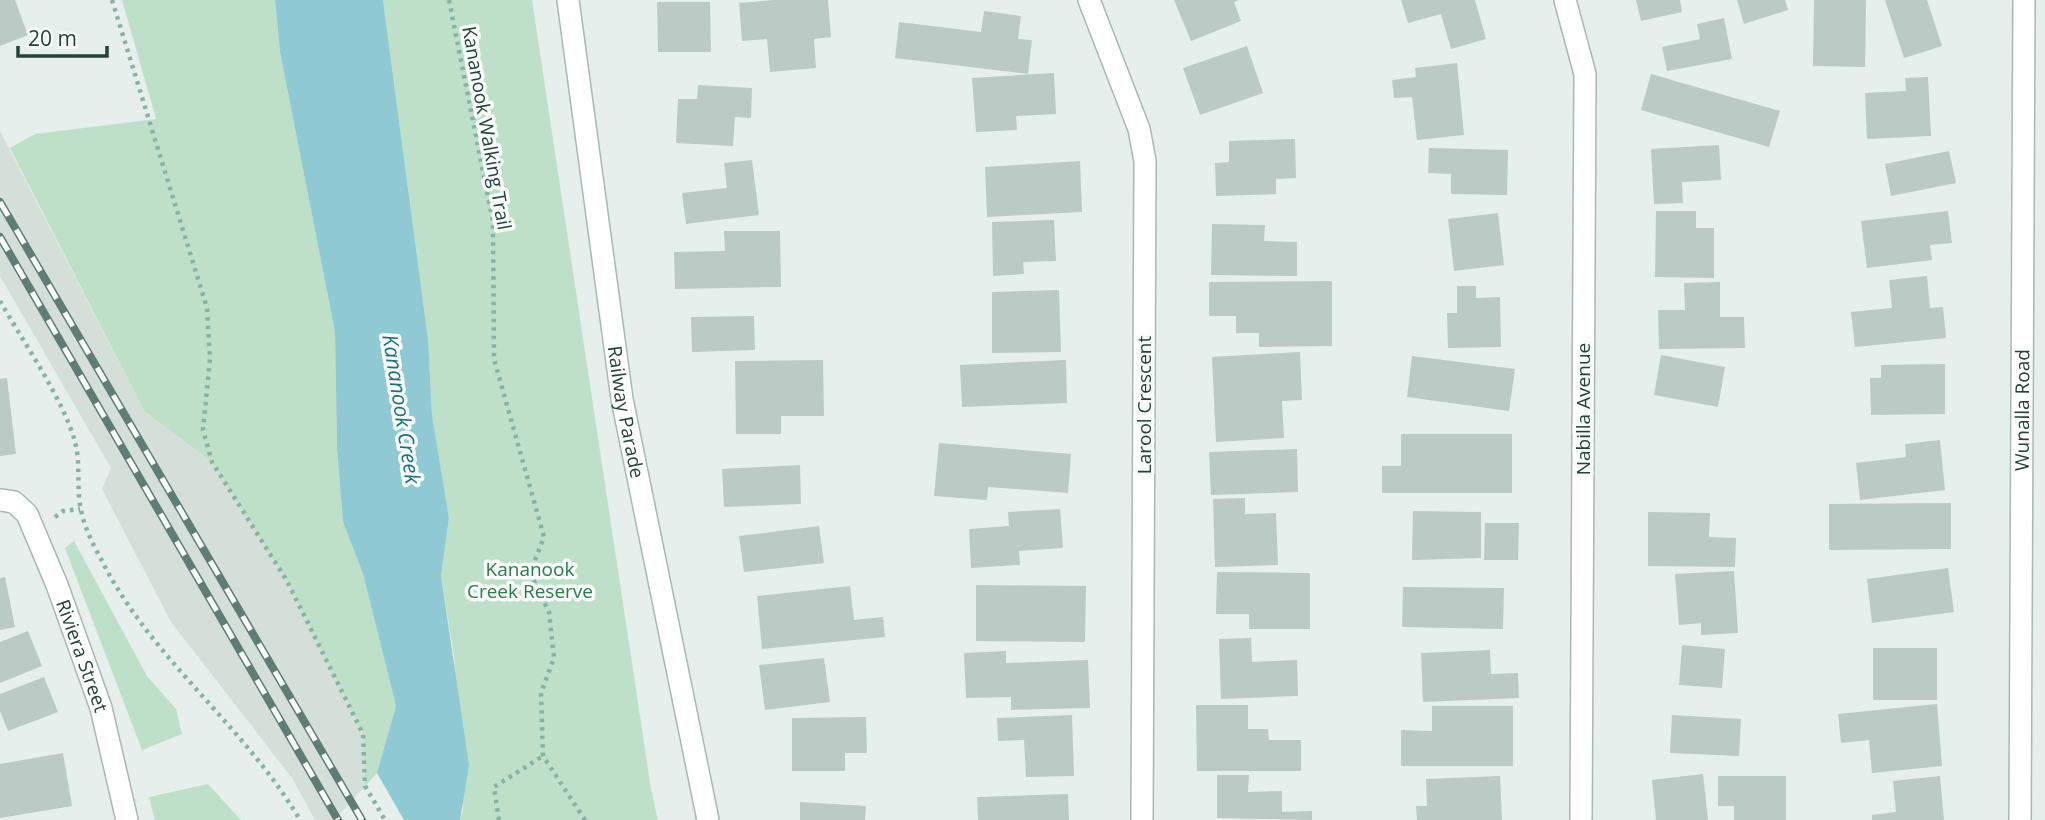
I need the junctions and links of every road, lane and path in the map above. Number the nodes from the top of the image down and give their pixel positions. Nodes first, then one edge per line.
1 (113, 0) edge
2 (449, 0) edge
3 (568, 0) edge
4 (1089, 0) edge
5 (1565, 0) edge
6 (2024, 0) edge
7 (0, 301) edge
8 (7, 501) edge
9 (543, 756) junction
10 (128, 820) edge
11 (300, 820) edge
12 (385, 820) edge
13 (499, 820) edge
14 (585, 820) edge
15 (708, 820) edge
16 (1142, 820) edge
17 (1581, 820) edge
18 (2020, 820) edge

1 - 12 path
2 - 9 path, Kananook Walking Trail
3 - 15 street, Railway Parade
4 - 16 street, Larool Crescent
5 - 17 street, Nabilla Avenue
6 - 18 street, Wunalla Road
7 - 11 path
8 - 10 street, Riviera Street
9 - 13 path
9 - 14 path

